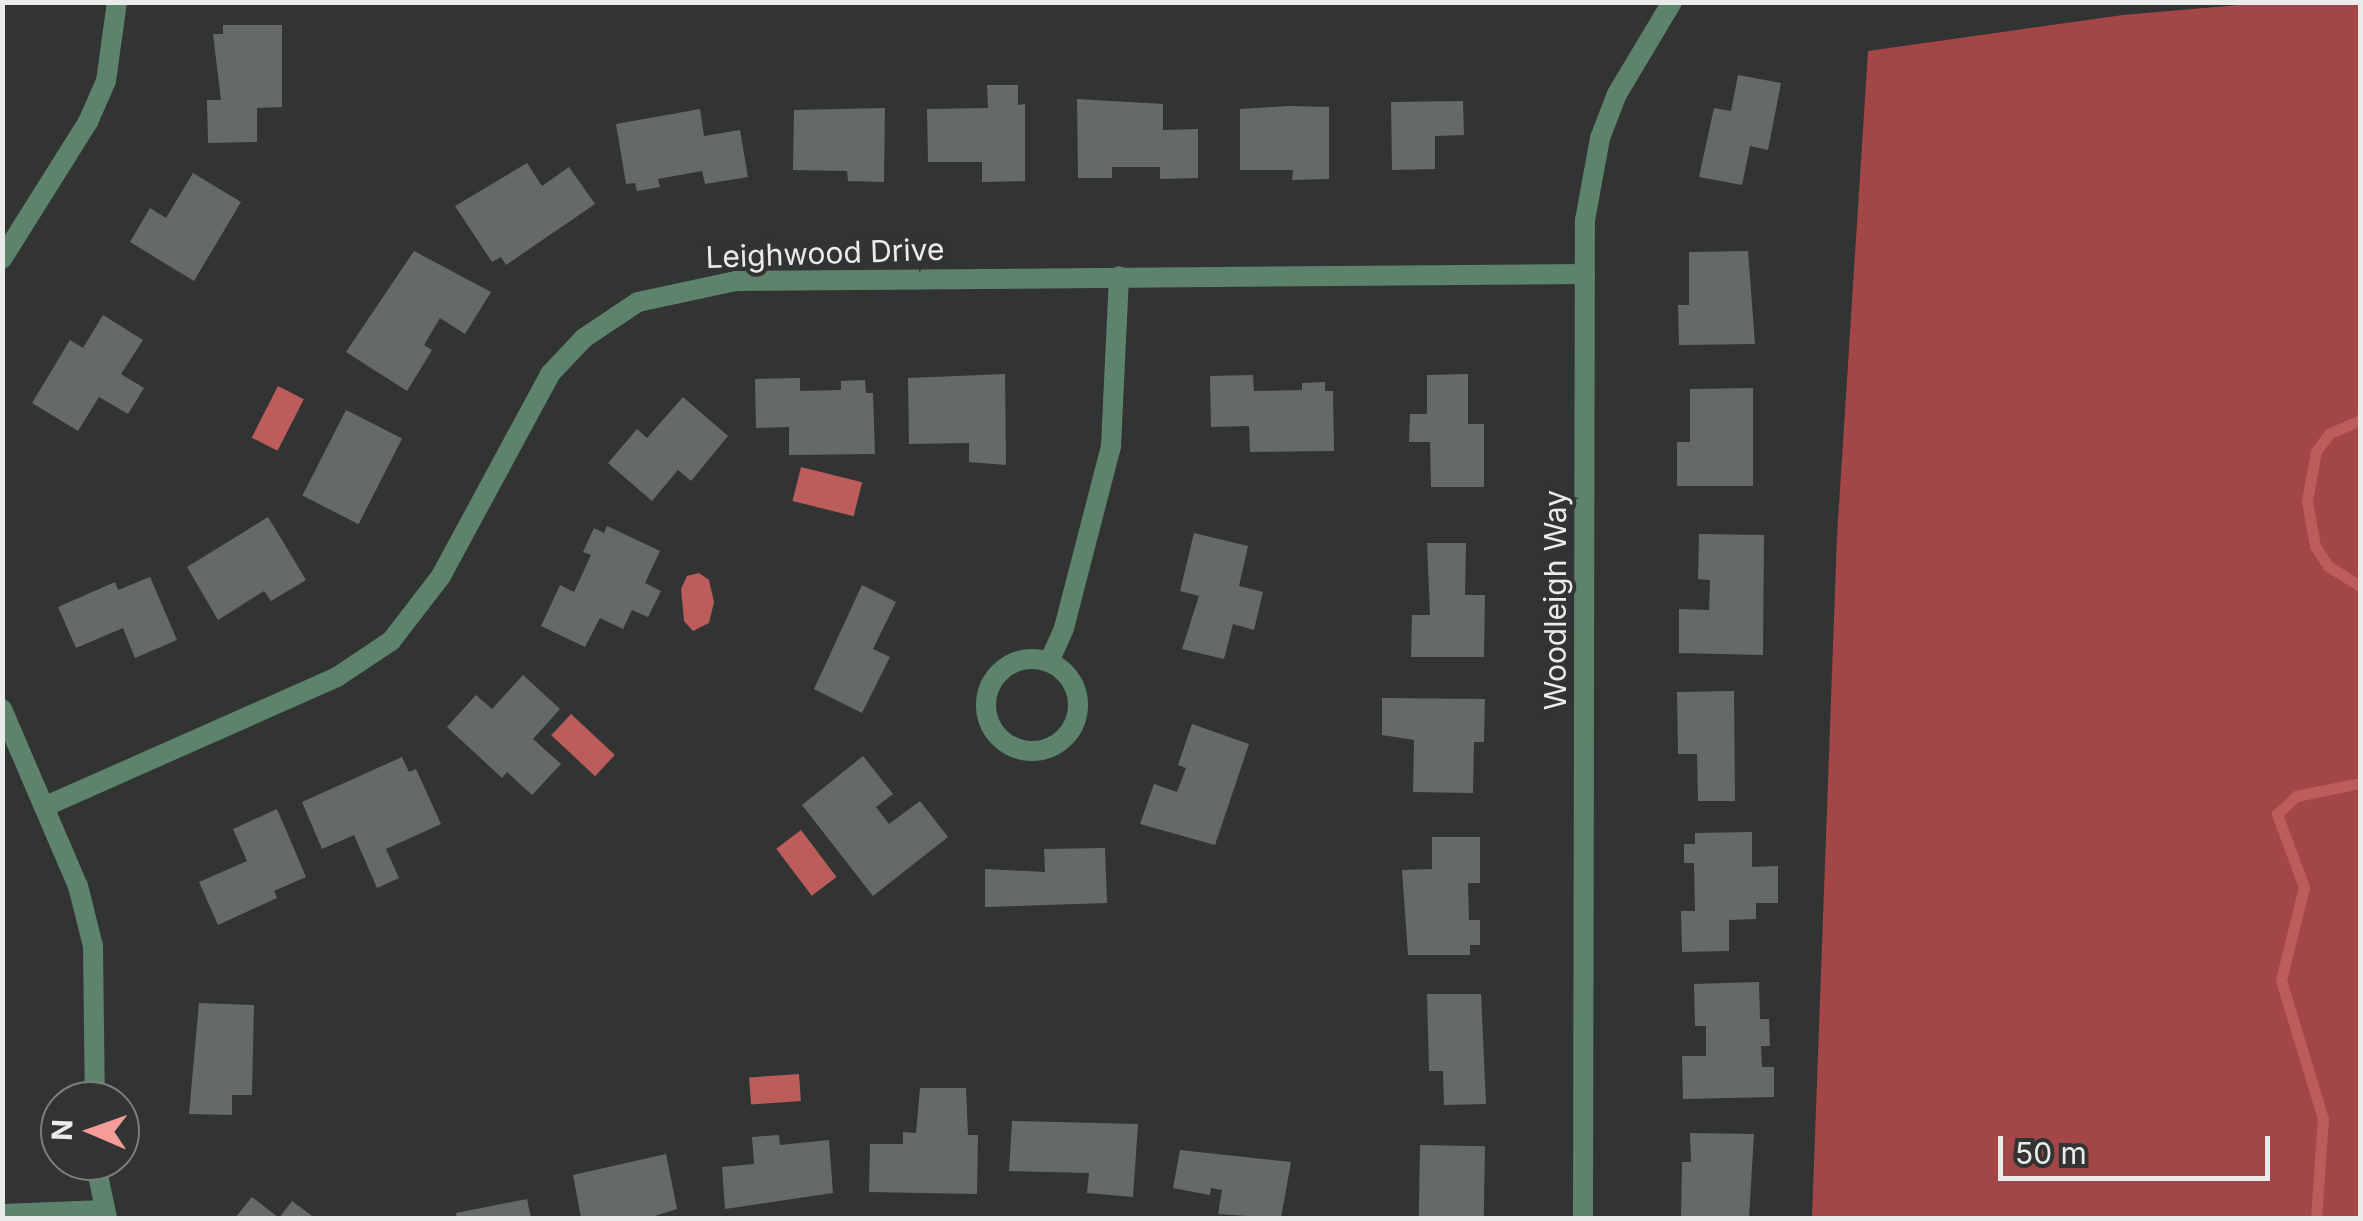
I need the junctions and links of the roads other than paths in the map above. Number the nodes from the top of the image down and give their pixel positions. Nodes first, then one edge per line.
1 (118, 2) edge
2 (1672, 2) edge
3 (2, 259) edge
4 (1585, 274) junction
5 (1120, 276) junction
6 (1049, 662) junction
7 (2, 709) edge
8 (46, 806) junction
9 (94, 1081) edge
10 (99, 1181) edge
11 (2, 1214) edge
12 (106, 1214) edge
13 (1583, 1218) edge

1 - 3 street
2 - 4 street, Woodleigh Way
4 - 5 street, Leighwood Drive
4 - 13 street, Woodleigh Way
5 - 6 street
5 - 8 street, Leighwood Drive
6 - 6 street
7 - 8 street
8 - 9 street
10 - 12 street
11 - 12 street

